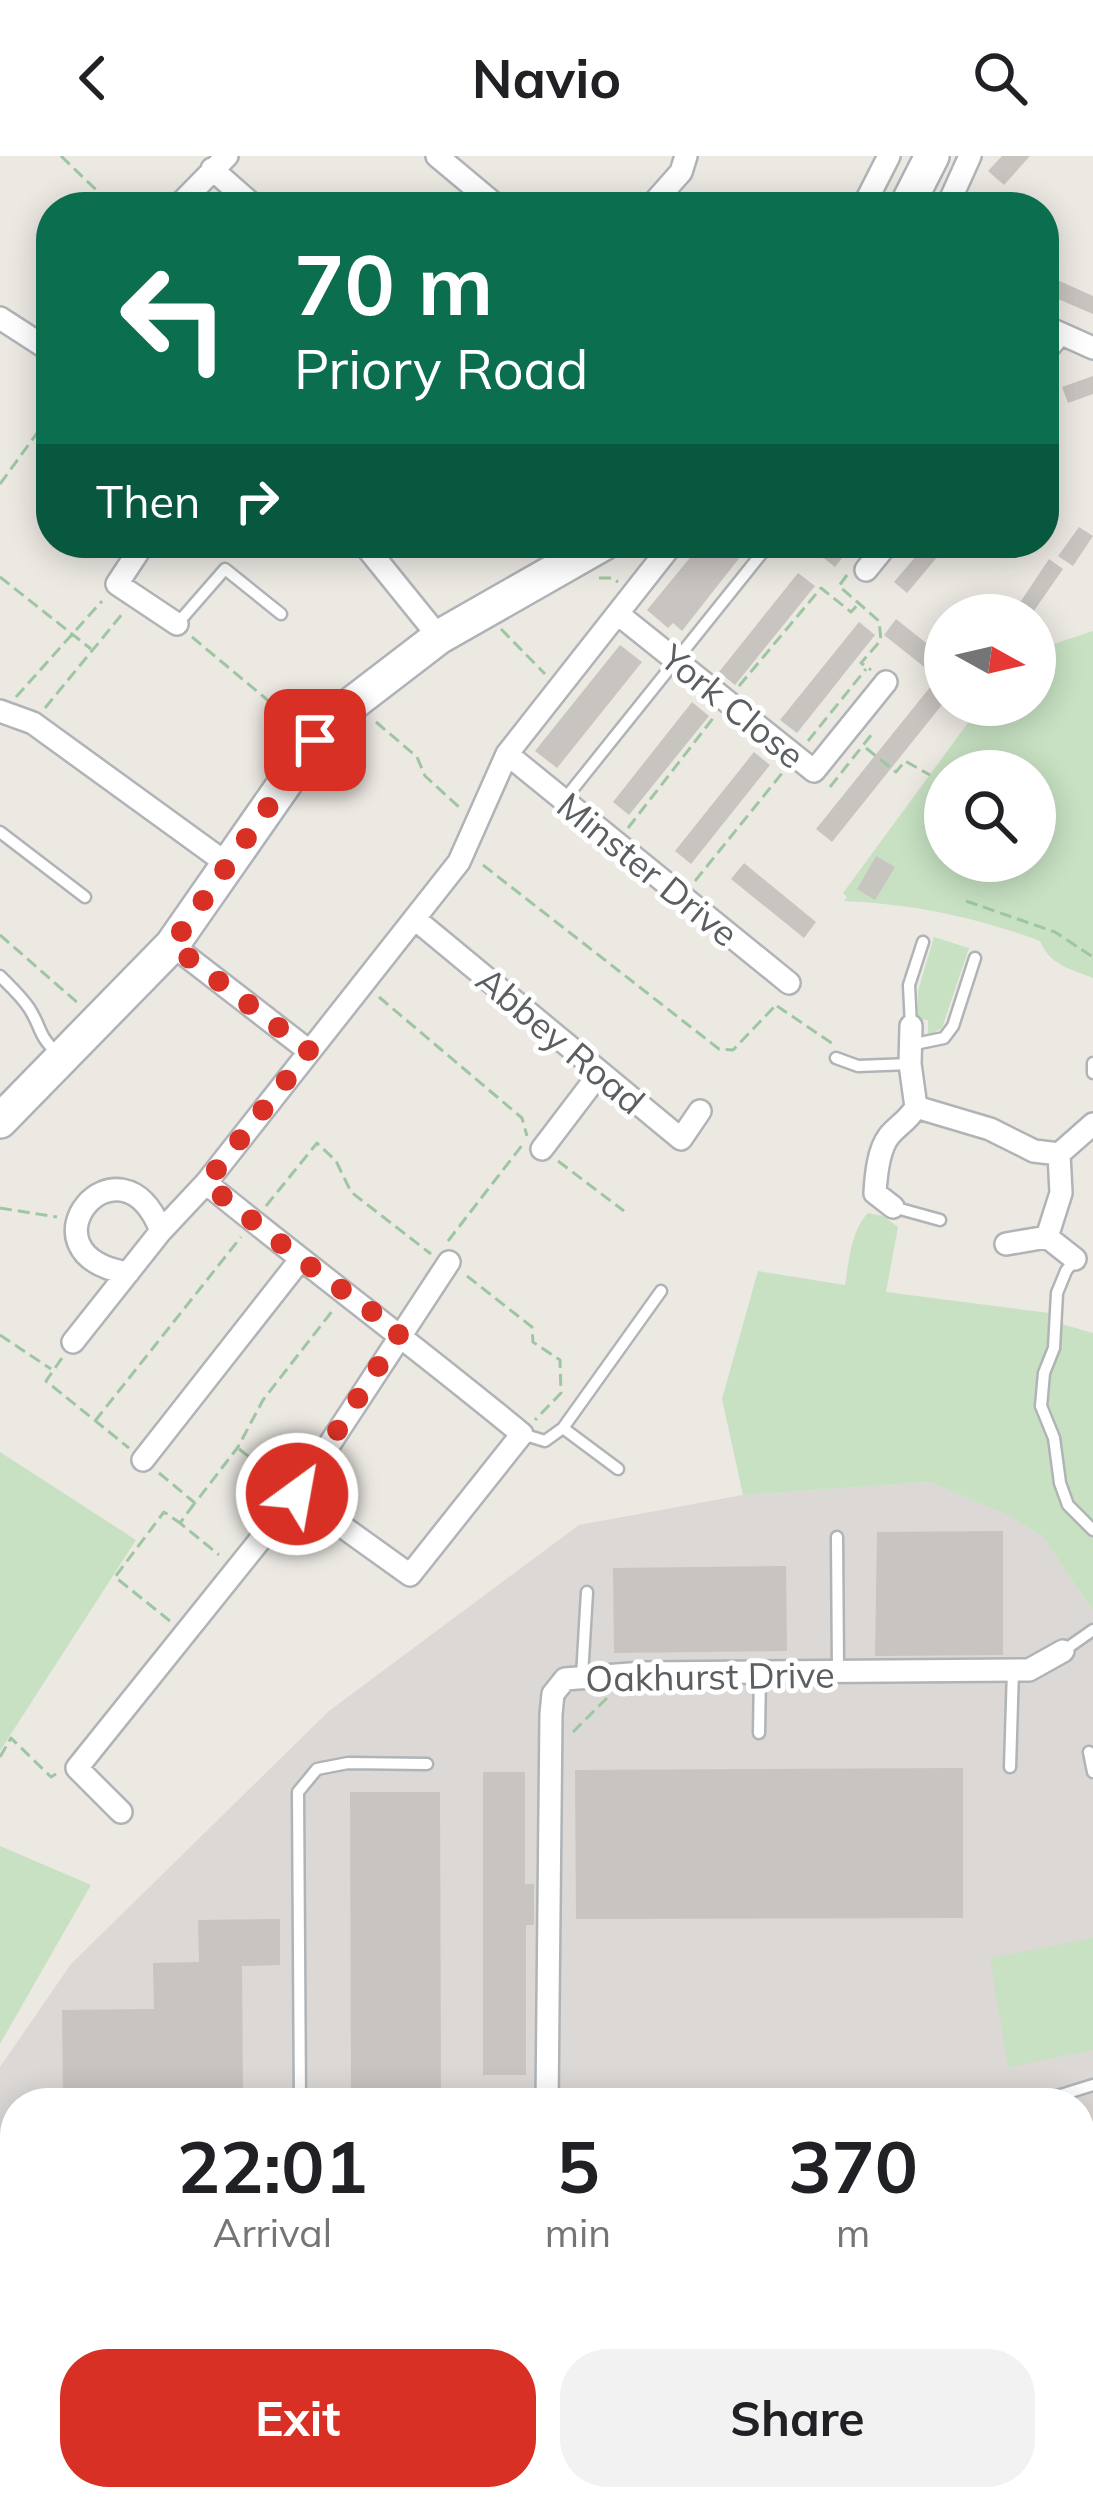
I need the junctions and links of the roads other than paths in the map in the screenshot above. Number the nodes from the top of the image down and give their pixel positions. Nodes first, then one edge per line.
1 (437, 156) edge
2 (686, 156) edge
3 (889, 156) edge
4 (932, 156) edge
5 (970, 156) edge
6 (219, 162) edge
7 (191, 192) edge
8 (243, 192) edge
9 (480, 192) edge
10 (663, 192) edge
11 (871, 192) edge
12 (914, 192) edge
13 (954, 192) edge
14 (0, 318) edge
15 (1059, 333) edge
16 (36, 341) edge
17 (1093, 348) edge
18 (139, 558) edge
19 (376, 558) edge
20 (578, 558) edge
21 (661, 558) edge
22 (758, 558) edge
23 (876, 558) edge
24 (866, 570) road end
25 (281, 614) dead end
26 (618, 614) junction
27 (177, 624) joint
28 (439, 637) junction
29 (674, 659) junction
30 (877, 675) road end
31 (2, 711) edge
32 (507, 754) junction
33 (564, 800) junction
34 (0, 832) edge
35 (226, 863) junction
36 (85, 897) dead end
37 (415, 920) junction
38 (923, 942) dead end
39 (172, 945) junction
40 (975, 958) dead end
41 (0, 976) edge
42 (789, 983) road end
43 (910, 1045) junction
44 (309, 1051) junction
45 (840, 1054) road end
46 (62, 1058) junction
47 (1093, 1063) edge
48 (1093, 1072) edge
49 (599, 1074) junction
50 (916, 1107) junction
51 (700, 1111) dead end
52 (0, 1121) edge
53 (1093, 1124) edge
54 (535, 1144) road end
55 (1059, 1154) junction
56 (206, 1183) junction
57 (893, 1207) joint
58 (940, 1220) dead end
59 (161, 1231) junction
60 (1047, 1237) junction
61 (1006, 1244) dead end
62 (444, 1257) road end
63 (1076, 1258) joint
64 (300, 1259) junction
65 (128, 1273) junction
66 (661, 1292) dead end
67 (400, 1332) junction
68 (74, 1342) road end
69 (562, 1428) junction
70 (522, 1434) junction
71 (143, 1460) road end
72 (618, 1469) dead end
73 (297, 1494) junction
74 (1093, 1530) edge
75 (837, 1537) dead end
76 (587, 1592) dead end
77 (1093, 1630) edge
78 (1064, 1651) joint
79 (1013, 1670) junction
80 (760, 1674) junction
81 (838, 1674) junction
82 (583, 1676) junction
83 (758, 1733) dead end
84 (1089, 1752) dead end
85 (427, 1764) dead end
86 (1010, 1767) dead end
87 (1093, 1772) edge
88 (122, 1812) dead end
89 (300, 2088) edge
90 (547, 2088) edge

1 - 9 street
2 - 10 street
3 - 11 street
4 - 12 street
5 - 13 street
6 - 7 street
6 - 8 street
14 - 16 street
15 - 17 street
18 - 27 street
19 - 28 street
20 - 28 street
21 - 26 street
22 - 29 lane
23 - 24 street
25 - 27 lane
26 - 29 street, York Close
26 - 32 street
28 - 35 street
29 - 30 street, York Close
29 - 33 lane
31 - 35 street
32 - 33 street, Minster Drive
32 - 37 street
33 - 42 street, Minster Drive
34 - 36 lane
35 - 39 street
37 - 44 street
37 - 49 street, Abbey Road
38 - 43 lane
39 - 44 street
39 - 46 street
40 - 43 lane
41 - 46 lane
43 - 45 lane
43 - 50 street
44 - 56 street
46 - 52 street
47 - 48 lane
49 - 51 street, Abbey Road
49 - 54 street
50 - 55 street
50 - 57 street
53 - 55 street
55 - 60 street
56 - 59 street
56 - 64 street
57 - 58 lane
59 - 65 street
59 - 65 street
60 - 61 street
60 - 63 street
62 - 67 street
63 - 74 lane
64 - 67 street
64 - 71 street
65 - 68 street
66 - 69 lane
67 - 70 street
67 - 73 street
69 - 70 lane
69 - 72 lane
70 - 73 street
73 - 88 street
75 - 81 lane
76 - 82 lane
77 - 78 lane
78 - 79 street, Oakhurst Drive
79 - 81 street, Oakhurst Drive
79 - 86 lane
80 - 81 street, Oakhurst Drive
80 - 82 street, Oakhurst Drive
80 - 83 lane
82 - 90 street, Oakhurst Drive
84 - 87 lane
85 - 89 lane

